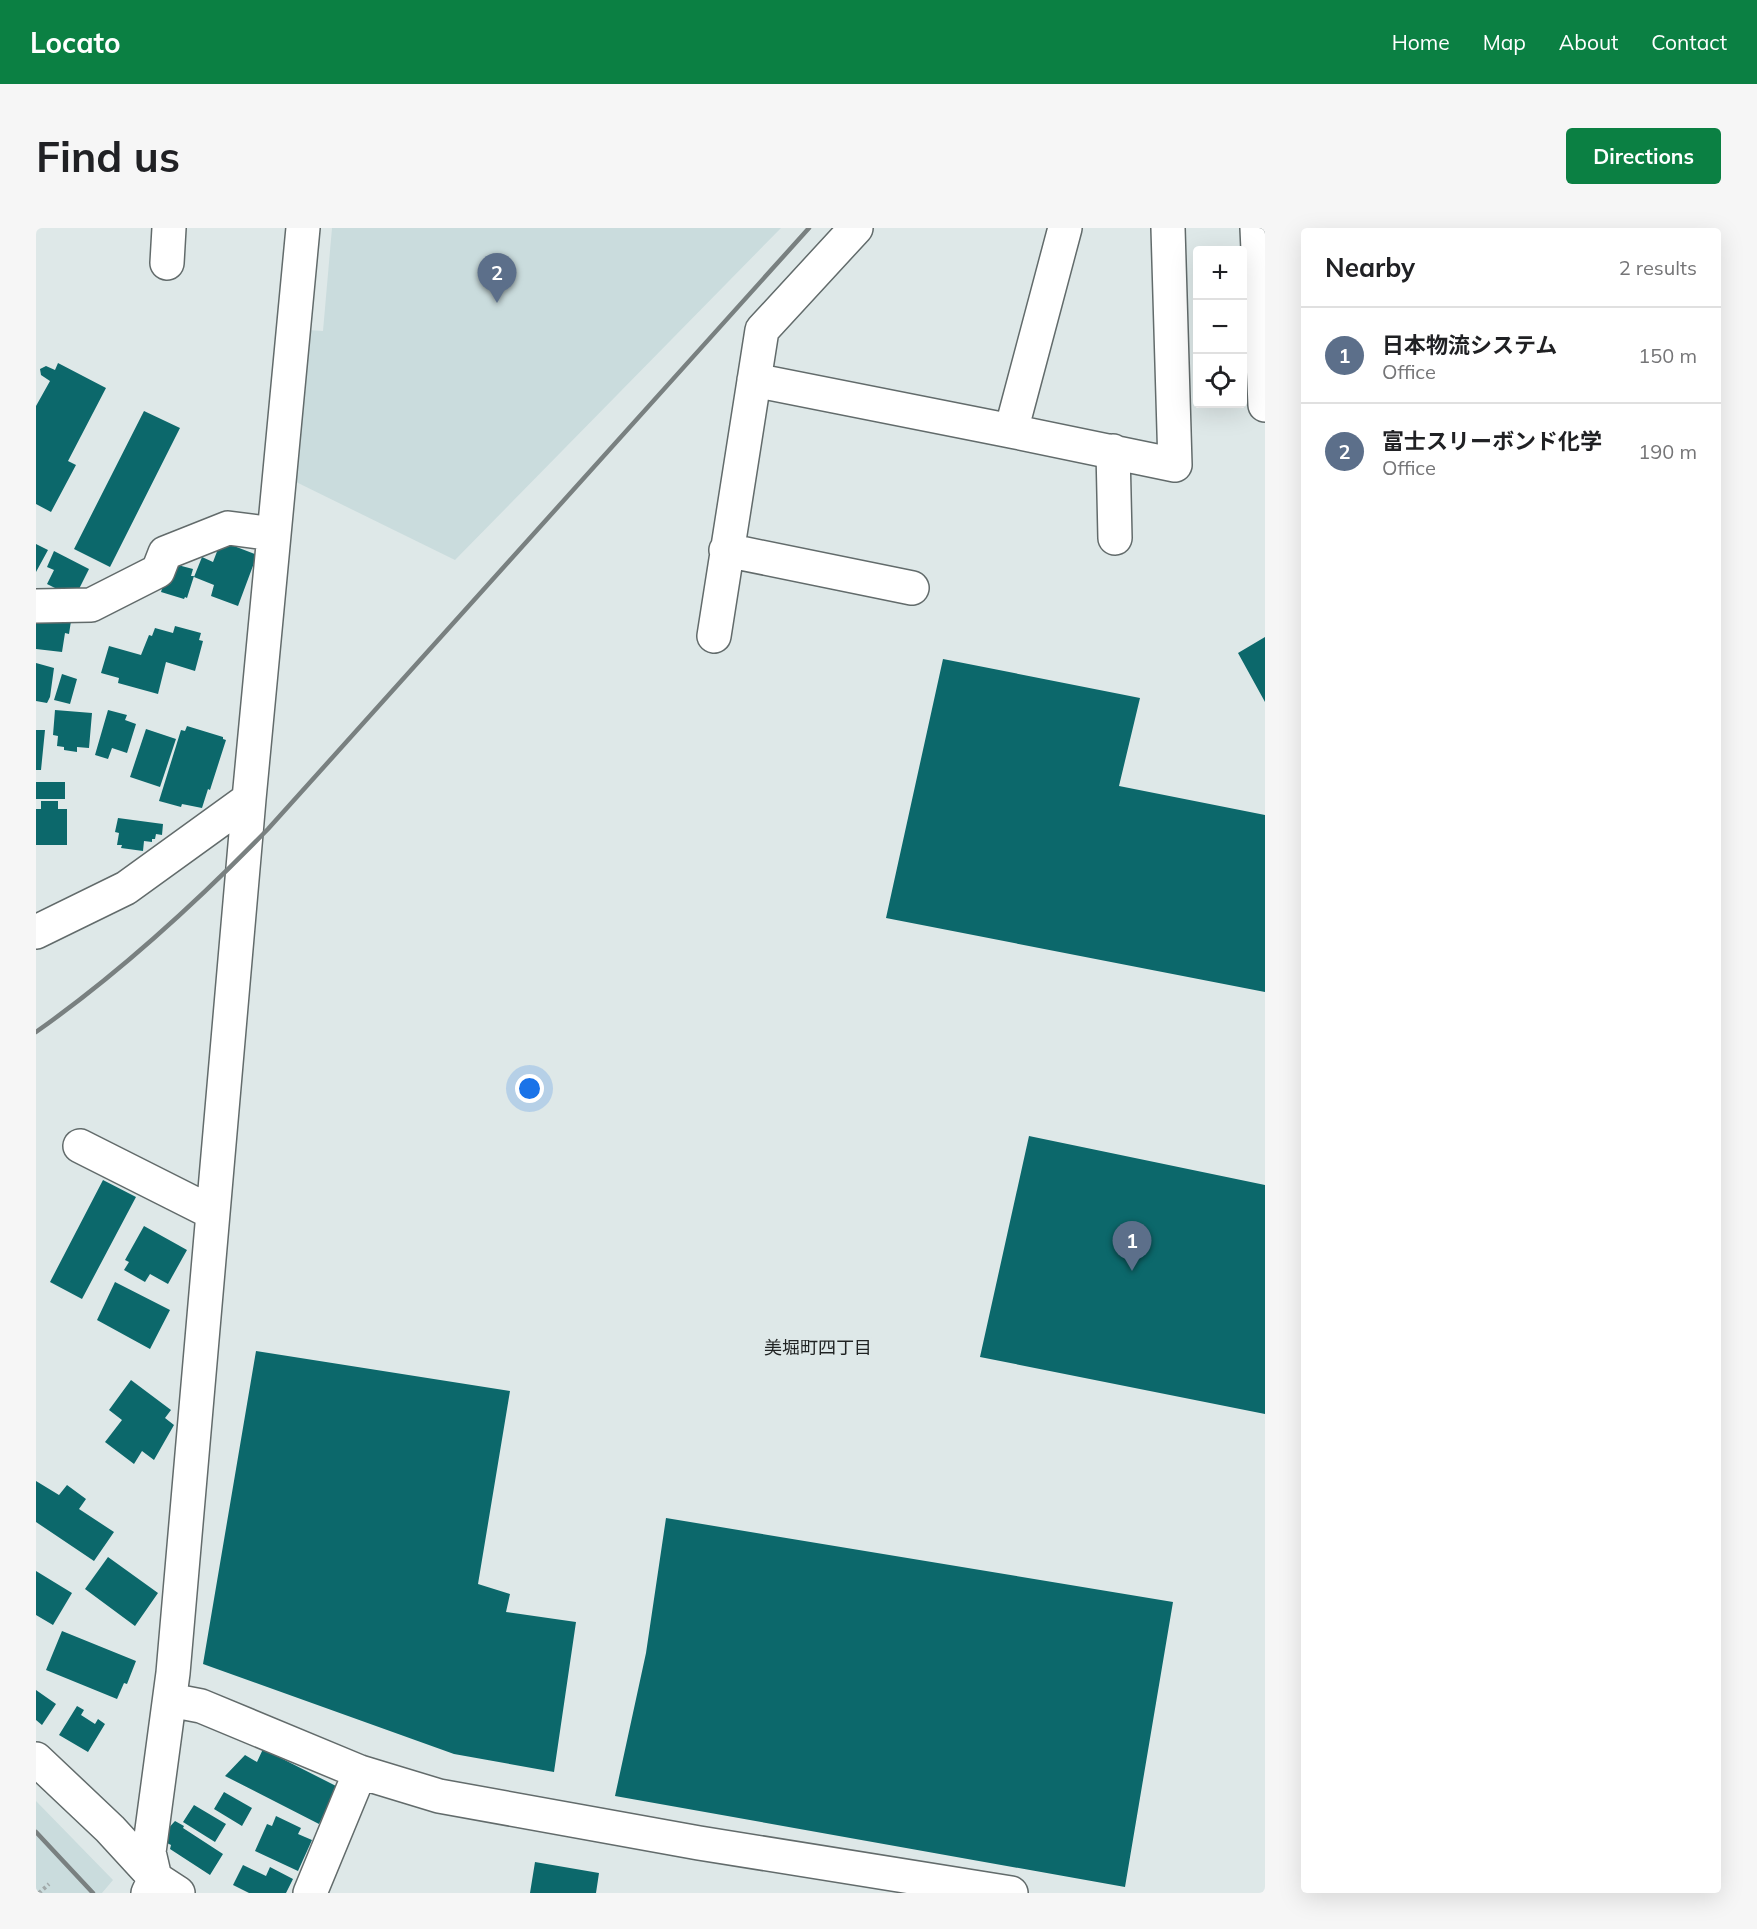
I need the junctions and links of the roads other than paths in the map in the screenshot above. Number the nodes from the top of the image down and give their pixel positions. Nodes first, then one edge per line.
1 (170, 228) edge
2 (303, 228) edge
3 (856, 228) edge
4 (1065, 228) edge
5 (1168, 228) edge
6 (1257, 228) edge
7 (167, 263) dead end
8 (754, 380) junction
9 (1265, 405) edge
10 (1011, 431) junction
11 (1113, 451) junction
12 (274, 534) junction
13 (1115, 538) dead end
14 (726, 550) junction
15 (912, 588) dead end
16 (36, 606) edge
17 (714, 636) dead end
18 (249, 799) junction
19 (36, 932) edge
20 (80, 1146) dead end
21 (213, 1213) junction
22 (170, 1700) junction
23 (36, 1759) edge
24 (360, 1772) junction
25 (160, 1888) edge
26 (310, 1893) edge
27 (1011, 1893) edge

1 - 7 street
2 - 12 street
3 - 8 street
4 - 10 street
5 - 11 street
6 - 9 street
8 - 10 street
8 - 14 street
10 - 11 street
11 - 13 street
12 - 16 street
12 - 18 street
14 - 15 street
14 - 17 street
18 - 19 street
18 - 21 street
20 - 21 street
21 - 22 street
22 - 24 street
22 - 25 street
23 - 25 street
24 - 26 street
24 - 27 street

